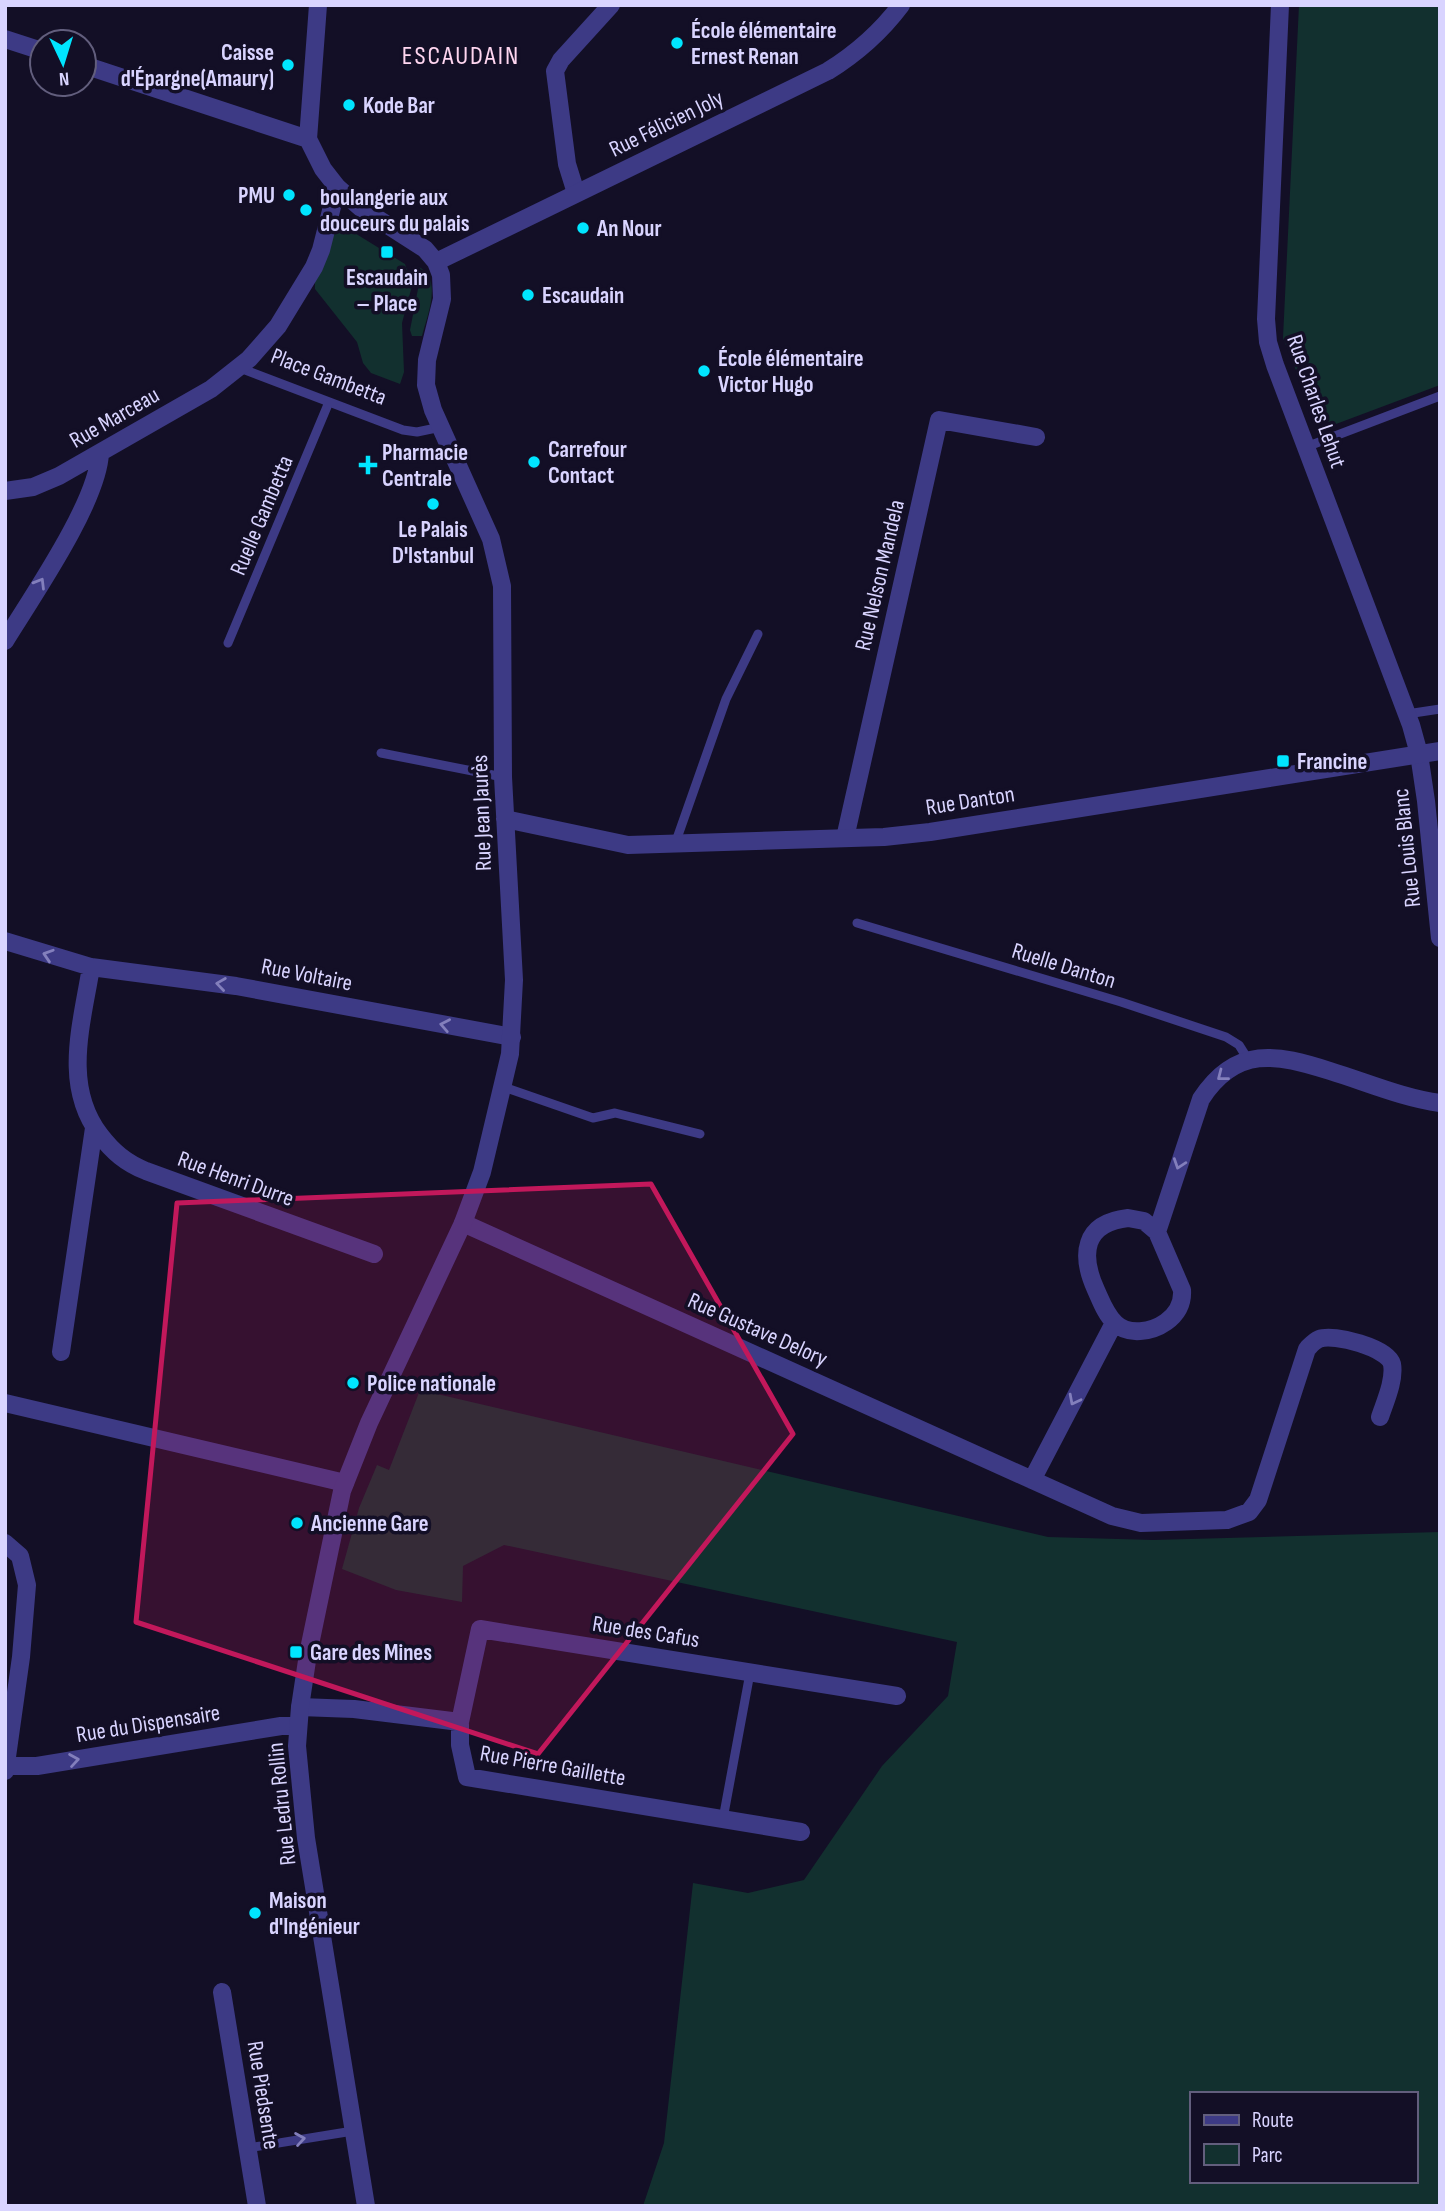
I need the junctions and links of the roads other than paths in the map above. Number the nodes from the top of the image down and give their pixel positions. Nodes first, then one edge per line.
1 (318, 5) edge
2 (611, 5) edge
3 (901, 5) edge
4 (1279, 5) edge
5 (5, 39) edge
6 (28, 46) edge
7 (98, 70) edge
8 (308, 139) junction
9 (337, 187) junction
10 (576, 193) junction
11 (436, 262) junction
12 (240, 368) junction
13 (1440, 396) edge
14 (329, 402) junction
15 (441, 427) junction
16 (1036, 437) dead end
17 (1306, 447) junction
18 (100, 453) junction
19 (5, 491) edge
20 (758, 634) dead end
21 (5, 641) edge
22 (228, 643) dead end
23 (1440, 709) edge
24 (1407, 714) junction
25 (1440, 751) edge
26 (381, 753) dead end
27 (1419, 754) junction
28 (503, 778) junction
29 (505, 819) junction
30 (845, 838) junction
31 (675, 844) junction
32 (857, 923) dead end
33 (1440, 937) edge
34 (5, 941) edge
35 (91, 967) junction
36 (512, 1037) junction
37 (1249, 1060) junction
38 (504, 1087) junction
39 (1440, 1103) edge
40 (94, 1128) junction
41 (701, 1134) dead end
42 (463, 1223) junction
43 (1157, 1231) junction
44 (374, 1254) dead end
45 (1114, 1323) junction
46 (61, 1352) dead end
47 (5, 1404) edge
48 (1380, 1417) dead end
49 (1032, 1480) junction
50 (345, 1483) junction
51 (5, 1543) edge
52 (750, 1673) junction
53 (897, 1696) dead end
54 (300, 1707) junction
55 (460, 1722) junction
56 (298, 1726) junction
57 (6, 1766) edge
58 (5, 1771) edge
59 (723, 1819) junction
60 (801, 1832) dead end
61 (222, 1992) dead end
62 (354, 2131) junction
63 (247, 2148) junction
64 (257, 2206) edge
65 (366, 2206) edge

1 - 8 street
2 - 10 street
3 - 10 street, Rue Félicien Joly
4 - 17 street, Rue Charles Lehut
5 - 6 street
7 - 8 street
8 - 9 street
9 - 11 street
9 - 12 street, Place Gambetta
10 - 11 street, Rue Félicien Joly
11 - 15 street
12 - 14 lane, Place Gambetta
12 - 18 street, Rue Marceau
13 - 17 lane
14 - 15 lane, Place Gambetta
14 - 22 lane, Ruelle Gambetta
15 - 28 street, Rue Jean Jaurès
16 - 30 street, Rue Nelson Mandela
17 - 24 street, Rue Charles Lehut
18 - 19 street, Rue Marceau
21 -> 18 street
20 - 31 lane
23 - 24 lane
24 - 27 street, Rue Charles Lehut
25 - 27 street, Rue Danton
26 - 28 lane
27 - 30 street, Rue Danton
27 - 33 street, Rue Louis Blanc
28 - 29 street, Rue Jean Jaurès
29 - 31 street, Rue Danton
29 - 36 street, Rue Jean Jaurès
30 - 31 street, Rue Danton
32 - 37 lane, Ruelle Danton
35 -> 34 street, Rue Voltaire
36 -> 35 street, Rue Voltaire
35 - 40 street, Rue Henri Durre
36 - 38 street, Rue Jean Jaurès
37 - 39 street
37 -> 43 street
38 - 41 lane
38 - 42 street, Rue Jean Jaurès
40 - 44 street, Rue Henri Durre
40 - 46 street
42 - 49 street, Rue Gustave Delory
42 - 50 street, Rue Jean Jaurès
43 - 45 street
43 - 45 street
45 -> 49 street
47 - 50 street
48 - 49 street, Rue Gustave Delory
50 - 54 street, Rue Ledru Rollin
51 - 57 street
52 - 53 street, Rue des Cafus
52 - 55 street, Rue des Cafus
52 - 59 lane
54 - 55 street, Rue Pierre Gaillette
54 - 56 street, Rue Ledru Rollin
55 - 59 street, Rue Pierre Gaillette
57 -> 56 street, Rue du Dispensaire
56 - 62 street, Rue Ledru Rollin
57 - 58 street
59 - 60 street, Rue Pierre Gaillette
61 - 63 street, Rue Piedsente
63 -> 62 lane
62 - 65 street, Rue Ledru Rollin
63 - 64 street, Rue Piedsente

